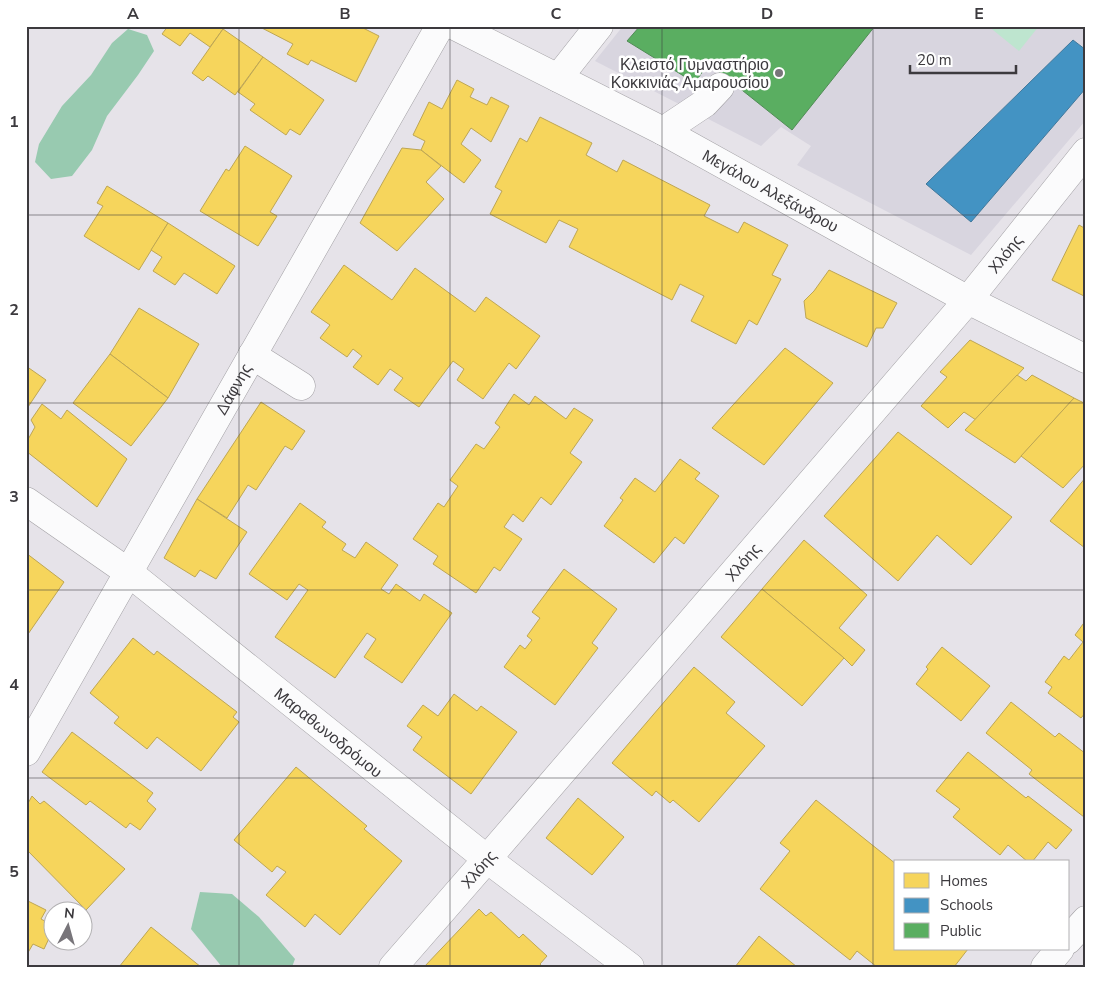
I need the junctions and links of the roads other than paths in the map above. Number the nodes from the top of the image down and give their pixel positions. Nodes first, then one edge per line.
1 (440, 26) edge
2 (454, 26) edge
3 (599, 26) edge
4 (558, 78) junction
5 (720, 87) dead end
6 (663, 131) junction
7 (1086, 152) edge
8 (968, 300) junction
9 (252, 355) junction
10 (1086, 359) edge
11 (301, 386) dead end
12 (26, 501) edge
13 (128, 572) junction
14 (26, 752) edge
15 (487, 859) junction
16 (1086, 920) edge
17 (1070, 938) edge
18 (1059, 950) edge
19 (393, 967) edge
20 (630, 967) edge
21 (1045, 967) edge

1 - 9 street, Δάφνης
2 - 4 street, Μεγάλου Αλεξάνδρου
3 - 4 street
4 - 6 street, Μεγάλου Αλεξάνδρου
5 - 6 street
6 - 8 street, Μεγάλου Αλεξάνδρου
7 - 8 street, Χλόης
8 - 10 street, Μεγάλου Αλεξάνδρου
8 - 15 street, Χλόης
9 - 11 street
9 - 13 street, Δάφνης
12 - 13 street, Μαραθωνοδρόμου
13 - 14 street, Δάφνης
13 - 15 street, Μαραθωνοδρόμου
15 - 19 street, Χλόης
15 - 20 street, Μαραθωνοδρόμου
16 - 17 street
18 - 21 street

